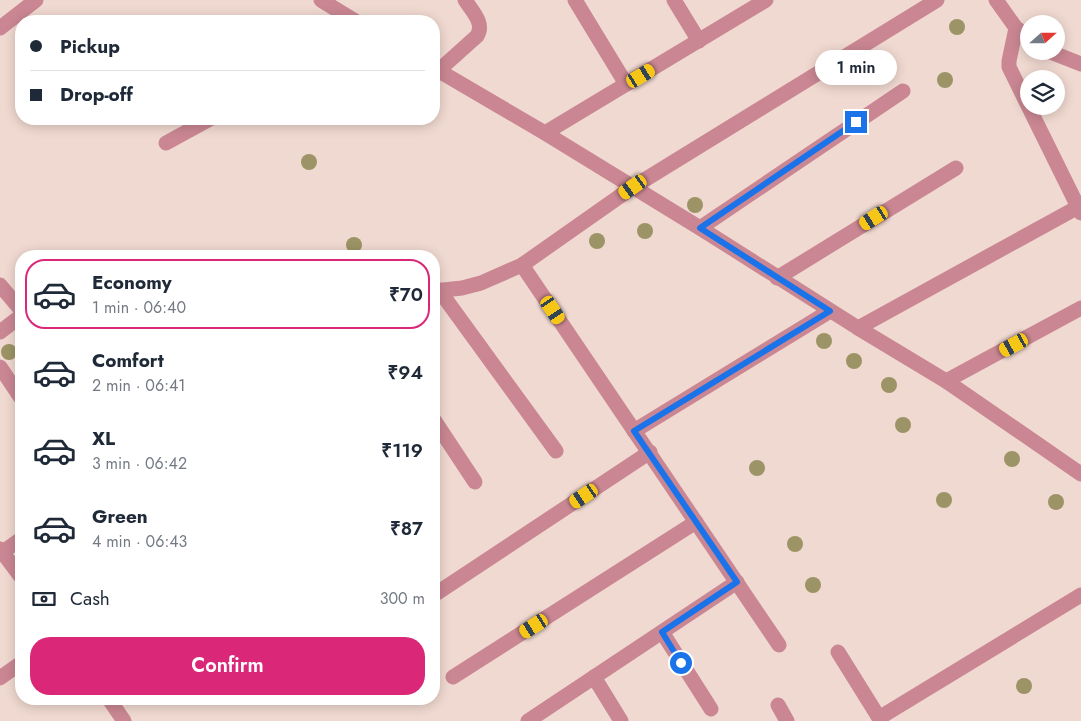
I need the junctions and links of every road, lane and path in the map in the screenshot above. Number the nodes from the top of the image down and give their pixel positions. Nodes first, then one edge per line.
1 (36, 0) edge
2 (321, 0) edge
3 (465, 0) edge
4 (575, 0) edge
5 (674, 0) edge
6 (766, 0) edge
7 (937, 0) edge
8 (996, 0) edge
9 (17, 15) edge
10 (345, 15) edge
11 (15, 16) edge
12 (0, 28) edge
13 (1016, 28) junction
14 (1020, 31) edge
15 (699, 40) junction
16 (1065, 58) edge
17 (1081, 64) edge
18 (440, 66) edge
19 (440, 71) edge
20 (626, 84) junction
21 (902, 91) dead end
22 (199, 125) edge
23 (545, 133) junction
24 (166, 143) dead end
25 (956, 168) dead end
26 (633, 187) junction
27 (1079, 210) edge
28 (700, 228) junction
29 (522, 265) junction
30 (777, 278) junction
31 (0, 285) edge
32 (440, 290) edge
33 (440, 295) edge
34 (15, 303) edge
35 (1081, 308) edge
36 (830, 311) junction
37 (15, 321) edge
38 (858, 328) junction
39 (0, 332) edge
40 (0, 367) edge
41 (946, 381) junction
42 (15, 389) edge
43 (440, 429) edge
44 (634, 431) junction
45 (556, 451) dead end
46 (650, 452) junction
47 (1081, 474) edge
48 (476, 482) dead end
49 (696, 522) junction
50 (15, 543) edge
51 (1, 551) edge
52 (15, 568) edge
53 (737, 582) junction
54 (440, 591) edge
55 (1081, 595) edge
56 (662, 632) junction
57 (779, 645) dead end
58 (838, 652) dead end
59 (15, 667) edge
60 (452, 677) dead end
61 (594, 677) junction
62 (0, 678) edge
63 (113, 705) edge
64 (778, 705) dead end
65 (711, 709) dead end
66 (122, 720) edge
67 (880, 720) edge
68 (528, 721) edge
69 (622, 721) edge
70 (787, 721) edge

1 - 9 street
2 - 10 street
3 - 18 street
4 - 20 street
5 - 15 street
6 - 15 street
7 - 26 street
8 - 13 street
11 - 12 street
13 - 14 street
13 - 27 street
15 - 20 street
16 - 17 street
19 - 23 street
20 - 23 street
21 - 28 street
22 - 24 street
23 - 26 street
25 - 30 street
26 - 28 street
26 - 29 street
27 - 38 street
28 - 30 street
29 - 32 street
29 - 44 street
30 - 36 street
31 - 34 street
33 - 45 street
35 - 41 street
36 - 38 street
36 - 44 street
37 - 39 street
38 - 41 street
40 - 42 street
41 - 47 street
43 - 48 street
44 - 46 street
46 - 49 street
46 - 54 street
49 - 53 street
49 - 60 street
50 - 51 street
51 - 52 street
53 - 56 street
53 - 57 street
55 - 67 street
56 - 61 street
56 - 65 street
58 - 67 street
59 - 62 street
61 - 68 street
61 - 69 street
63 - 66 street
64 - 70 street

